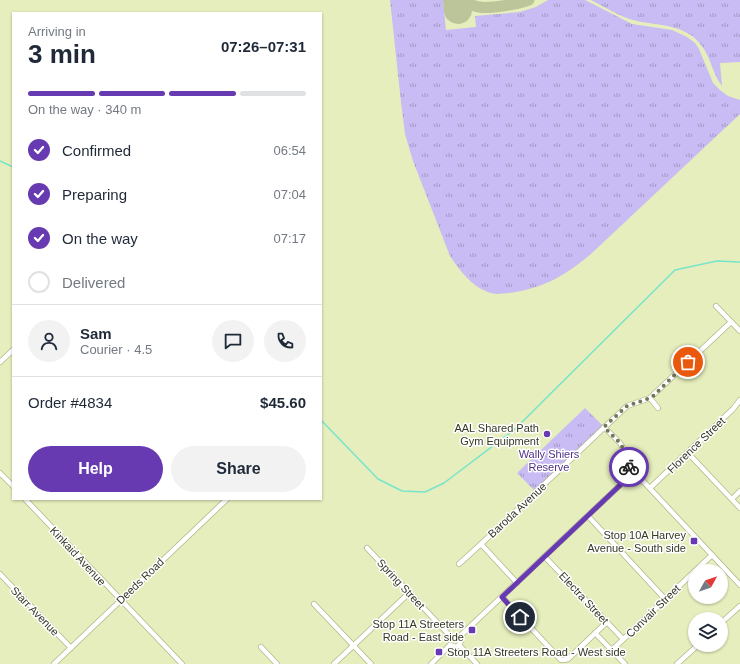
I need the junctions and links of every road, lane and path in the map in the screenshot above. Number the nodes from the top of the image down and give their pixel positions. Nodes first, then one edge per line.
1 (716, 306) dead end
2 (731, 322) junction
3 (740, 331) edge
4 (12, 351) edge
5 (0, 362) edge
6 (688, 362) junction
7 (698, 372) dead end
8 (650, 398) junction
9 (740, 400) edge
10 (658, 408) dead end
11 (604, 427) junction
12 (688, 453) junction
13 (0, 472) edge
14 (634, 472) junction
15 (12, 485) edge
16 (650, 488) junction
17 (740, 491) edge
18 (732, 499) junction
19 (26, 500) edge
20 (226, 500) edge
21 (740, 508) edge
22 (588, 516) junction
23 (481, 544) junction
24 (367, 548) dead end
25 (712, 555) junction
26 (545, 557) junction
27 (459, 564) dead end
28 (702, 564) edge
29 (0, 574) edge
30 (688, 578) edge
31 (517, 582) junction
32 (740, 585) edge
33 (409, 593) junction
34 (502, 597) junction
35 (666, 599) junction
36 (120, 600) junction
37 (314, 604) dead end
38 (740, 606) edge
39 (728, 617) edge
40 (607, 622) junction
41 (595, 633) junction
42 (451, 637) junction
43 (459, 637) junction
44 (623, 640) junction
45 (354, 645) junction
46 (450, 645) junction
47 (459, 645) junction
48 (261, 647) dead end
49 (71, 648) junction
50 (612, 650) junction
51 (690, 652) edge
52 (54, 664) edge
53 (182, 664) edge
54 (277, 664) edge
55 (334, 664) edge
56 (371, 664) edge
57 (431, 664) edge
58 (476, 664) edge
59 (625, 664) edge
60 (677, 664) edge

1 - 2 street
2 - 3 street
2 - 6 street, Baroda Avenue
4 - 5 street
6 - 7 street
6 - 8 street, Baroda Avenue
8 - 10 street
8 - 11 street, Baroda Avenue
9 - 12 street, Florence Street
11 - 14 street
11 - 23 street, Baroda Avenue
12 - 16 street, Florence Street
12 - 18 street
13 - 15 street
14 - 16 street
14 - 22 street
16 - 25 street
17 - 18 street
18 - 21 street
19 - 36 street, Kinkaid Avenue
20 - 36 street, Deeds Road
22 - 26 street
22 - 35 street
23 - 27 street, Baroda Avenue
23 - 31 street
24 - 33 street, Spring Street
25 - 28 street, Convair Street
25 - 32 street
26 - 31 street
26 - 40 street, Electra Street
29 - 49 street, Starr Avenue
30 - 35 street, Convair Street
31 - 34 street
33 - 42 street, Spring Street
33 - 45 street
34 - 41 street
34 - 43 street
35 - 44 street, Convair Street
36 - 49 street, Deeds Road
36 - 53 street, Kinkaid Avenue
37 - 45 street
38 - 39 street
40 - 41 street
40 - 44 street, Electra Street
41 - 50 street
42 - 43 street
42 - 46 street
43 - 47 street
44 - 50 street, Convair Street
45 - 55 street
45 - 56 street
46 - 47 street
46 - 57 street
47 - 58 street
48 - 54 street
49 - 52 street, Deeds Road
50 - 59 street
51 - 60 street

